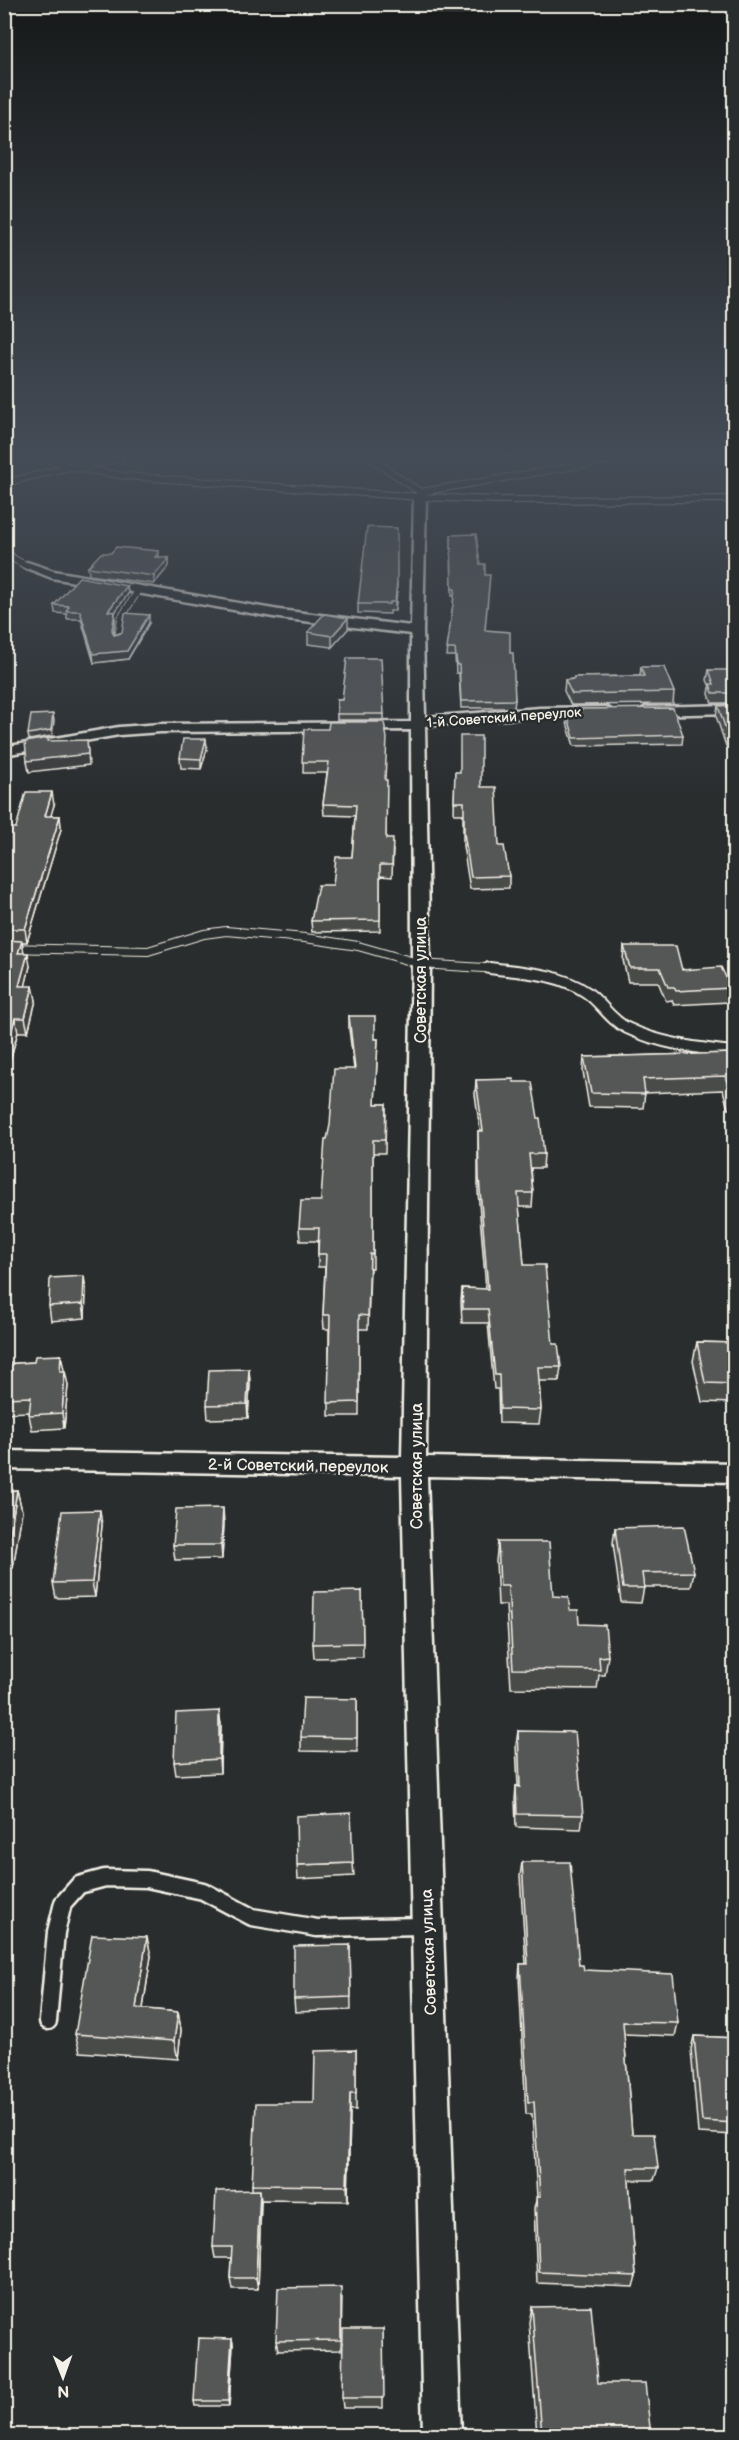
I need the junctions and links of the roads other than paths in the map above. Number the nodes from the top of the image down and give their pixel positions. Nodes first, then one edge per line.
1 (48, 573) edge
2 (418, 573) edge
3 (139, 590) junction
4 (417, 631) junction
5 (118, 639) edge
6 (735, 709) edge
7 (418, 724) junction
8 (4, 751) edge
9 (4, 948) edge
10 (421, 964) junction
11 (735, 1052) edge
12 (4, 1460) edge
13 (414, 1468) junction
14 (735, 1472) edge
15 (427, 1926) junction
16 (48, 2020) dead end
17 (442, 2436) edge

1 - 3 street
2 - 4 street, Советская улица
3 - 4 street
3 - 5 lane
4 - 7 street, Советская улица
6 - 7 street, 1-й Советский переулок
7 - 8 street, 1-й Советский переулок
7 - 10 street, Советская улица
9 - 10 lane
10 - 11 lane
10 - 13 street, Советская улица
12 - 13 street, 2-й Советский переулок
13 - 14 street, 2-й Советский переулок
13 - 15 street, Советская улица
15 - 16 lane
15 - 17 street, Советская улица

